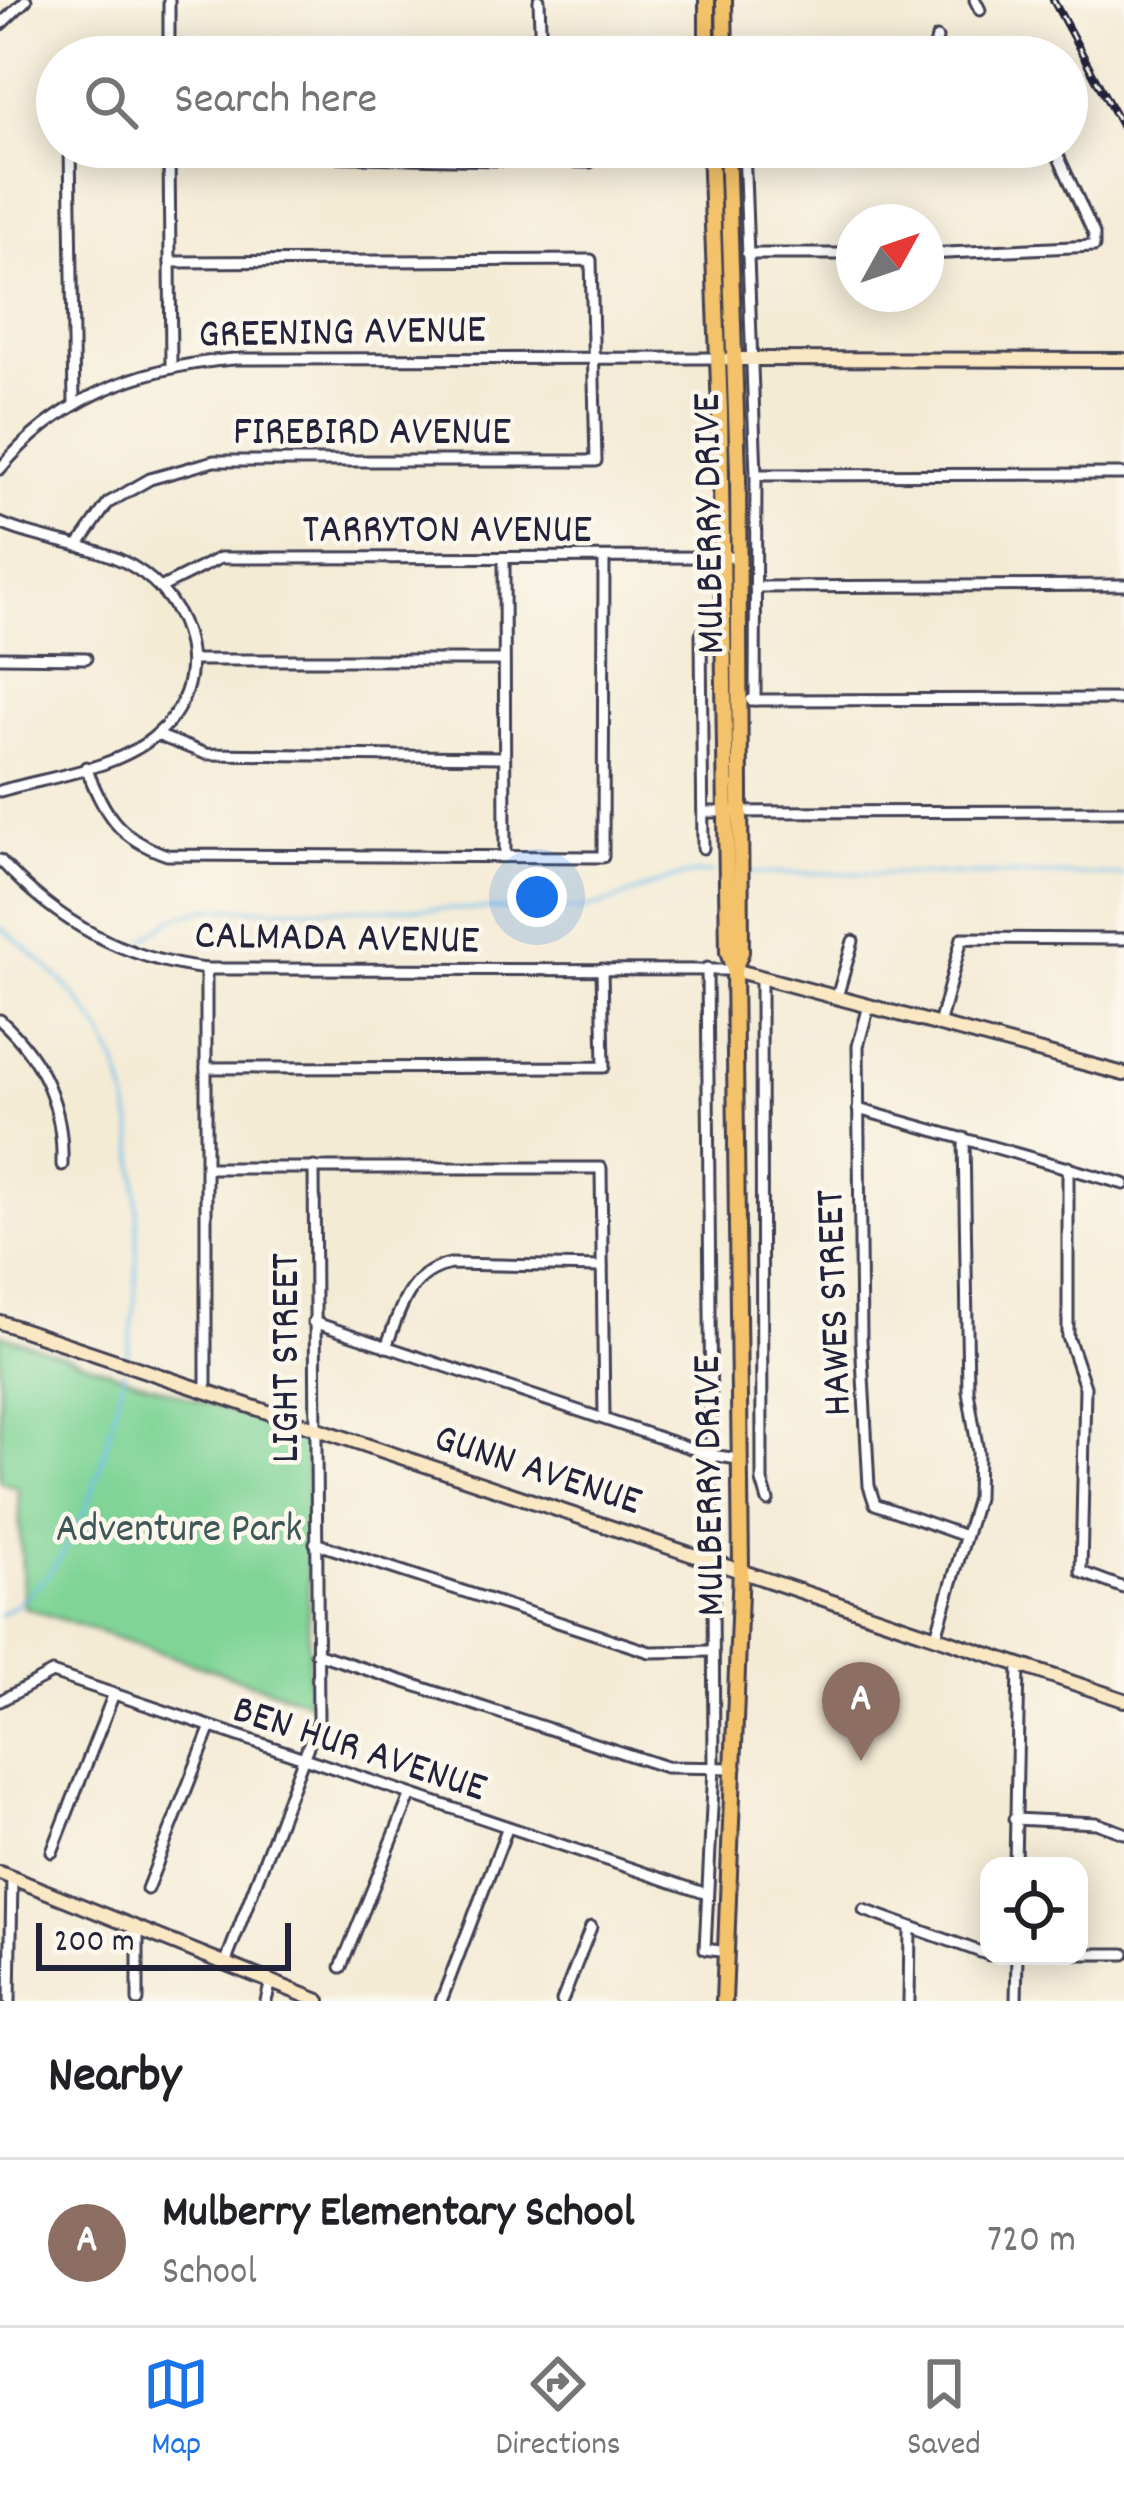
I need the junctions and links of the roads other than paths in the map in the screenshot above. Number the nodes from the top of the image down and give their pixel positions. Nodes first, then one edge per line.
1 (169, 0) edge
2 (539, 0) edge
3 (707, 0) edge
4 (724, 0) edge
5 (18, 3) edge
6 (0, 25) edge
7 (169, 36) edge
8 (540, 36) edge
9 (707, 36) edge
10 (724, 36) edge
11 (70, 168) edge
12 (170, 168) edge
13 (712, 168) edge
14 (727, 168) edge
15 (745, 168) edge
16 (1064, 168) edge
17 (944, 253) edge
18 (747, 254) junction
19 (836, 254) edge
20 (170, 262) junction
21 (591, 358) junction
22 (726, 358) junction
23 (751, 359) junction
24 (1124, 360) edge
25 (170, 364) junction
26 (74, 405) junction
27 (0, 469) edge
28 (1124, 474) edge
29 (756, 475) junction
30 (0, 523) edge
31 (78, 546) junction
32 (722, 557) junction
33 (740, 557) junction
34 (504, 559) junction
35 (604, 559) junction
36 (1124, 585) edge
37 (162, 587) junction
38 (755, 587) junction
39 (701, 634) dead end
40 (0, 657) edge
41 (86, 658) dead end
42 (194, 660) junction
43 (504, 660) junction
44 (1124, 699) edge
45 (740, 700) junction
46 (157, 735) junction
47 (502, 757) junction
48 (86, 767) junction
49 (0, 791) edge
50 (733, 810) junction
51 (1124, 811) edge
52 (705, 812) junction
53 (703, 848) dead end
54 (505, 853) junction
55 (0, 860) edge
56 (1124, 939) edge
57 (853, 940) dead end
58 (706, 968) junction
59 (206, 969) junction
60 (602, 969) junction
61 (734, 970) junction
62 (761, 977) junction
63 (837, 997) junction
64 (869, 1006) junction
65 (0, 1020) edge
66 (939, 1024) junction
67 (206, 1068) junction
68 (1124, 1074) edge
69 (858, 1109) junction
70 (964, 1138) junction
71 (62, 1165) dead end
72 (314, 1167) junction
73 (1068, 1167) junction
74 (208, 1168) junction
75 (1124, 1184) edge
76 (602, 1267) junction
77 (0, 1322) edge
78 (314, 1322) junction
79 (386, 1347) junction
80 (206, 1392) junction
81 (604, 1417) junction
82 (315, 1428) junction
83 (711, 1455) junction
84 (738, 1459) junction
85 (767, 1501) dead end
86 (965, 1536) junction
87 (712, 1539) dead end
88 (315, 1543) junction
89 (741, 1568) junction
90 (713, 1588) dead end
91 (1124, 1588) edge
92 (936, 1636) junction
93 (712, 1652) junction
94 (316, 1653) junction
95 (1019, 1665) junction
96 (113, 1696) junction
97 (1124, 1700) edge
98 (0, 1701) edge
99 (210, 1730) junction
100 (306, 1762) junction
101 (714, 1767) junction
102 (736, 1768) junction
103 (410, 1796) junction
104 (1014, 1819) junction
105 (507, 1828) junction
106 (1124, 1833) edge
107 (52, 1852) dead end
108 (1015, 1857) edge
109 (6, 1875) edge
110 (147, 1889) dead end
111 (707, 1894) junction
112 (864, 1910) dead end
113 (591, 1927) dead end
114 (910, 1928) junction
115 (138, 1929) junction
116 (980, 1951) edge
117 (727, 1952) junction
118 (1088, 1954) edge
119 (1124, 1954) edge
120 (225, 1964) junction
121 (1017, 1965) edge
122 (341, 1967) dead end
123 (272, 1981) junction
124 (10, 2001) edge
125 (138, 2001) edge
126 (266, 2001) edge
127 (319, 2001) edge
128 (441, 2001) edge
129 (562, 2001) edge
130 (724, 2001) edge
131 (909, 2001) edge
132 (1016, 2001) edge

1 - 7 street
2 - 8 street
3 - 9 main road
4 - 10 main road
5 - 6 street
11 - 26 street
12 - 20 street
13 - 22 main road, MULBERRY DRIVE
14 - 22 main road, MULBERRY DRIVE
15 - 18 street
16 - 17 street
18 - 19 street
18 - 23 street
20 - 21 street
20 - 25 street
21 - 22 street, GREENING AVENUE
21 - 25 street, GREENING AVENUE
21 - 31 street, FIREBIRD AVENUE
22 - 23 street
22 - 32 main road, MULBERRY DRIVE
22 - 33 main road, MULBERRY DRIVE
23 - 24 street
23 - 29 street
25 - 26 street, GREENING AVENUE
26 - 27 street, GREENING AVENUE
28 - 29 street
29 - 38 street
30 - 31 street
31 - 37 street
32 - 33 street, TARRYTON AVENUE
32 - 35 street, TARRYTON AVENUE
32 - 45 main road, MULBERRY DRIVE
33 - 45 main road, MULBERRY DRIVE
34 - 35 street, TARRYTON AVENUE
34 - 37 street, TARRYTON AVENUE
34 - 43 street
35 - 54 street
36 - 38 street
37 - 42 street
38 - 45 street
39 - 52 street
40 - 41 street
42 - 43 street
42 - 46 street
43 - 47 street
44 - 45 street
45 - 50 main road, MULBERRY DRIVE
46 - 47 street
46 - 48 street
47 - 54 street
48 - 49 street
48 - 54 street
50 - 51 street
50 - 52 street
50 - 61 main road, MULBERRY DRIVE
52 - 53 street
55 - 59 street, CALMADA AVENUE
56 - 66 street
57 - 63 street
58 - 60 street, CALMADA AVENUE
58 - 61 street, CALMADA AVENUE
58 - 83 street, MULBERRY DRIVE
59 - 60 street, CALMADA AVENUE
59 - 67 street
60 - 67 street
61 - 62 street, CALMADA AVENUE
61 - 84 main road, MULBERRY DRIVE
62 - 63 street, CALMADA AVENUE
62 - 85 street
63 - 64 street, CALMADA AVENUE
64 - 66 street, CALMADA AVENUE
64 - 69 street, HAWES STREET
65 - 71 street
66 - 68 street, CALMADA AVENUE
67 - 74 street
69 - 70 street
69 - 86 street, HAWES STREET
70 - 73 street
70 - 86 street
72 - 74 street
72 - 76 street
72 - 78 street, LIGHT STREET
73 - 75 street
73 - 91 street
74 - 80 street
76 - 79 street
76 - 81 street
77 - 80 street, GUNN AVENUE
78 - 79 street
78 - 82 street, LIGHT STREET
79 - 81 street
80 - 82 street, GUNN AVENUE
81 - 83 street
82 - 88 street, LIGHT STREET
82 - 89 street, GUNN AVENUE
83 - 84 street
83 - 87 street, MULBERRY DRIVE
84 - 89 main road, MULBERRY DRIVE
86 - 92 street
88 - 93 street
88 - 94 street, LIGHT STREET
89 - 92 street, GUNN AVENUE
89 - 102 main road, MULBERRY DRIVE
90 - 93 street, MULBERRY DRIVE
92 - 95 street, GUNN AVENUE
93 - 101 street, MULBERRY DRIVE
94 - 100 street, LIGHT STREET
94 - 101 street
95 - 97 street, GUNN AVENUE
95 - 104 street
96 - 98 street, BEN HUR AVENUE
96 - 99 street, BEN HUR AVENUE
96 - 107 street
99 - 100 street, BEN HUR AVENUE
99 - 110 street
100 - 103 street, BEN HUR AVENUE
100 - 120 street, LIGHT STREET
101 - 102 street
101 - 111 street, MULBERRY DRIVE
102 - 117 main road, MULBERRY DRIVE
103 - 105 street, BEN HUR AVENUE
103 - 122 street
104 - 106 street
104 - 108 street
105 - 111 street, BEN HUR AVENUE
105 - 128 street
109 - 115 street
109 - 124 street
111 - 117 street, MULBERRY DRIVE
112 - 114 street
113 - 129 street
114 - 116 street
114 - 131 street
115 - 120 street
115 - 125 street
117 - 130 main road, MULBERRY DRIVE
118 - 119 street
120 - 123 street
121 - 132 street
123 - 126 street
123 - 127 street

